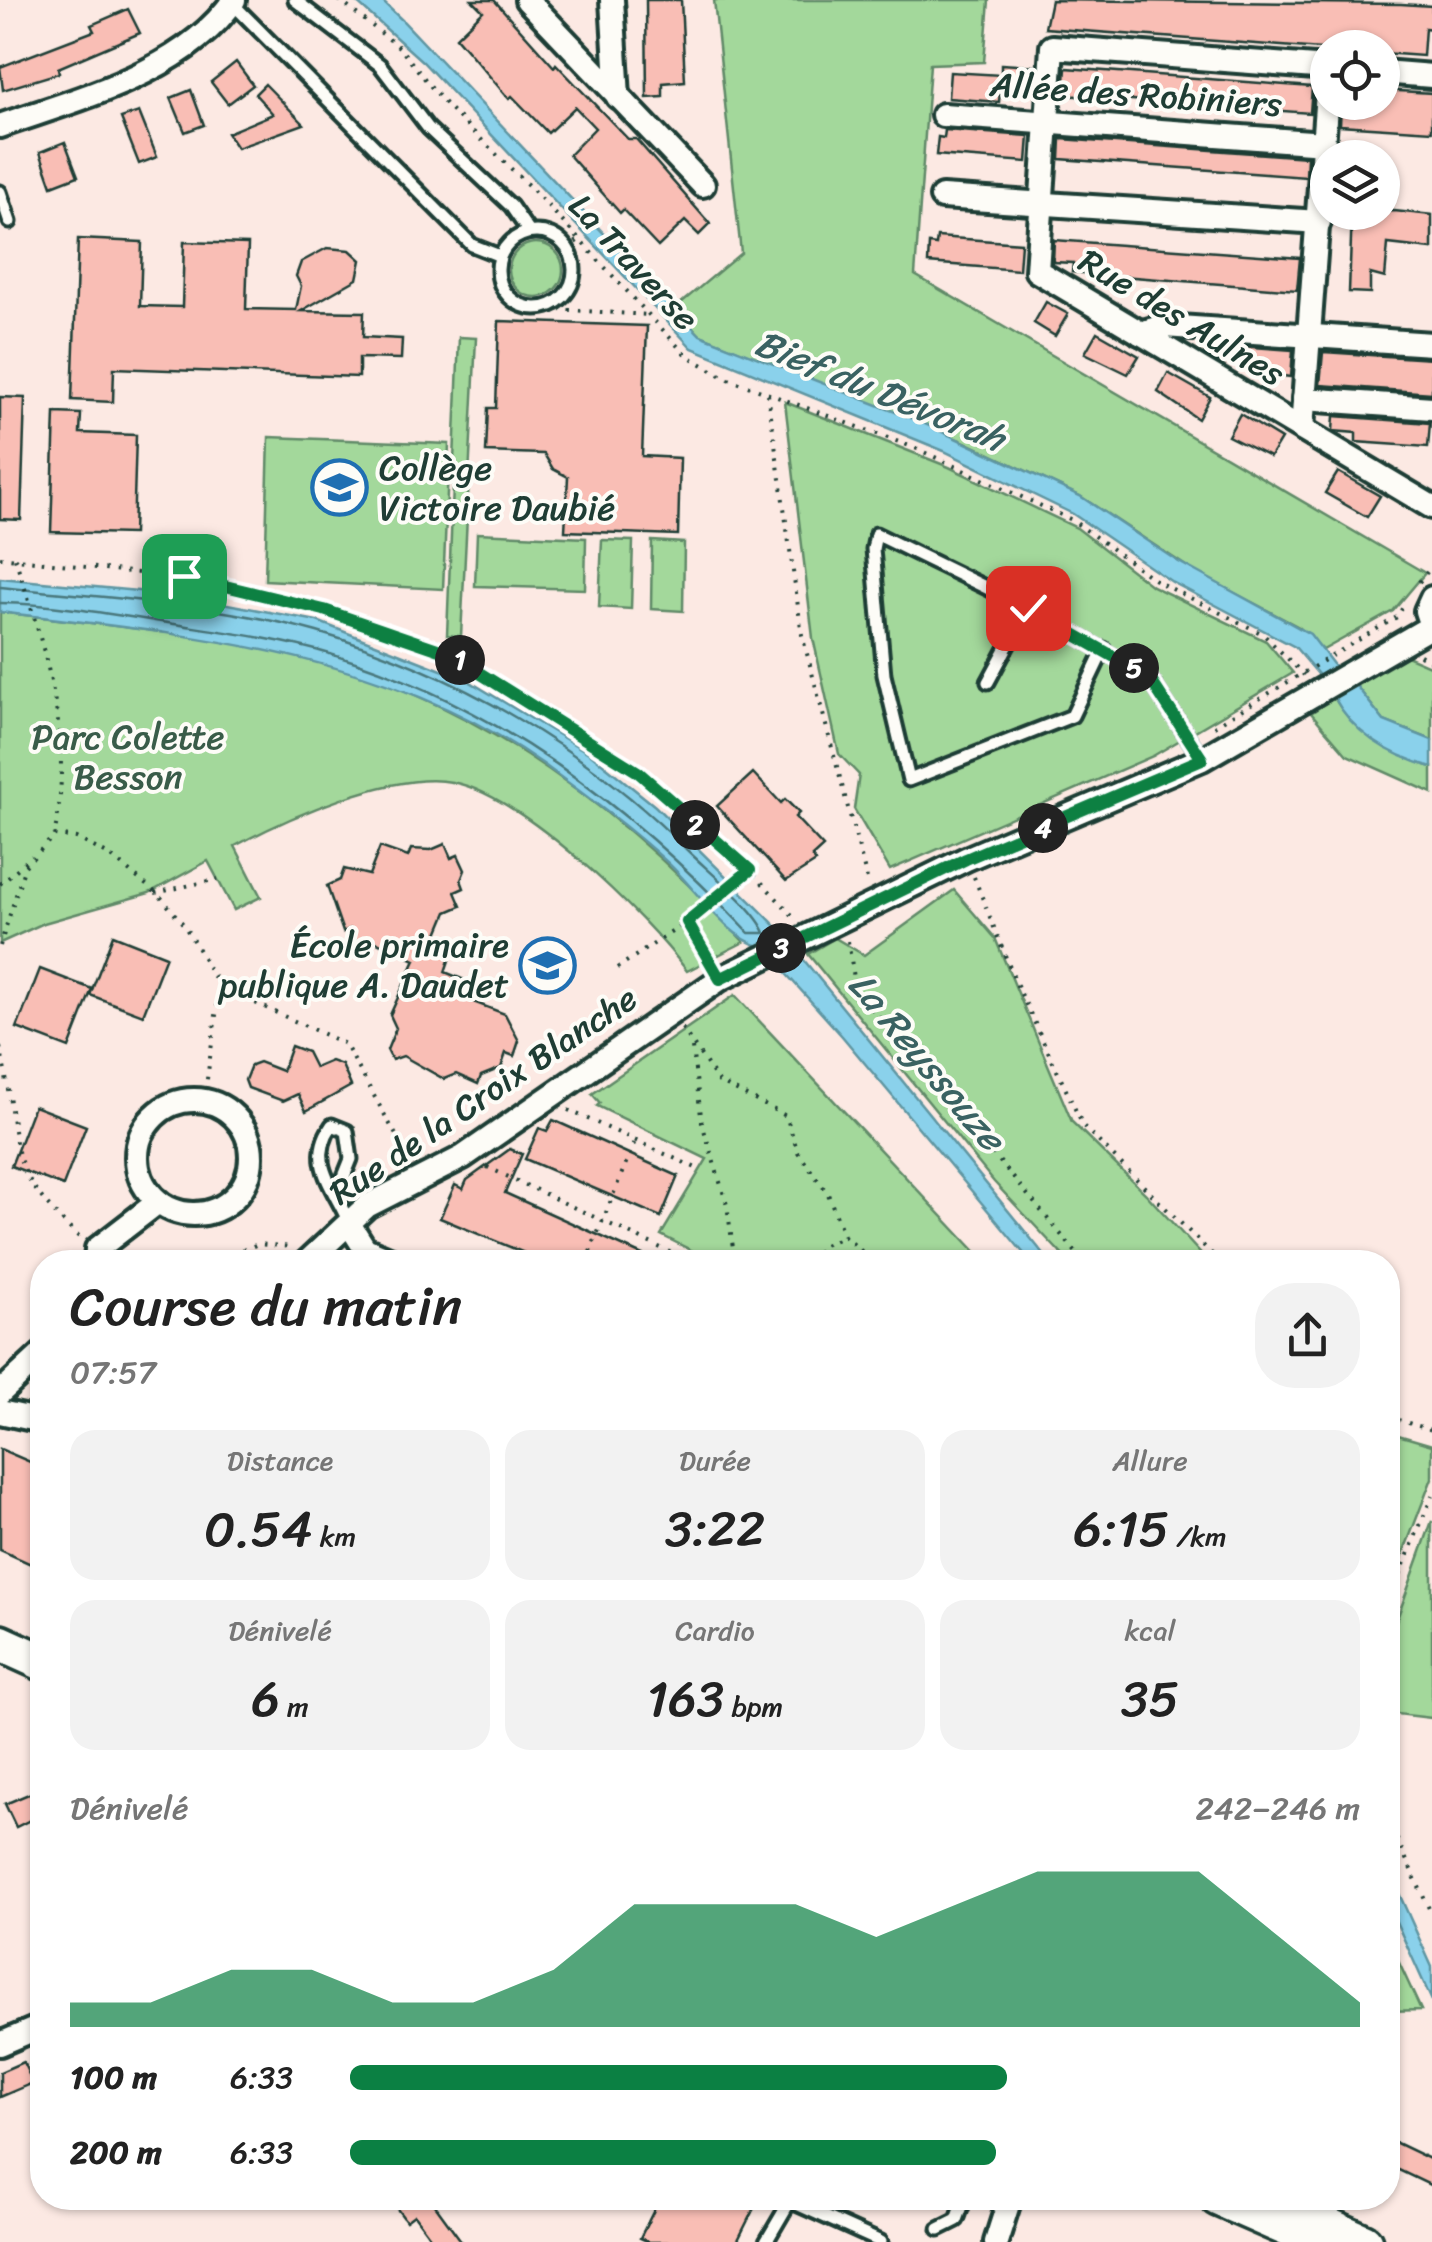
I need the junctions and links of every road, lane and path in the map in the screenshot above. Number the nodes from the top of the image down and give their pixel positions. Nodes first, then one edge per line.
1 (295, 0) edge
2 (338, 0) edge
3 (527, 0) edge
4 (612, 0) edge
5 (233, 2) edge
6 (1310, 67) edge
7 (1400, 73) edge
8 (1432, 76) edge
9 (618, 97) junction
10 (942, 115) dead end
11 (1047, 123) junction
12 (0, 126) edge
13 (1310, 142) edge
14 (703, 185) dead end
15 (0, 192) edge
16 (942, 197) dead end
17 (1042, 204) junction
18 (1310, 221) edge
19 (10, 222) dead end
20 (1317, 230) edge
21 (529, 232) junction
22 (579, 240) junction
23 (568, 249) junction
24 (500, 256) junction
25 (538, 308) junction
26 (649, 315) junction
27 (1140, 333) junction
28 (1308, 338) junction
29 (1432, 344) edge
30 (764, 391) junction
31 (1304, 399) junction
32 (1432, 408) edge
33 (1302, 430) junction
34 (1432, 507) edge
35 (0, 557) edge
36 (15, 558) junction
37 (1432, 566) edge
38 (1432, 598) edge
39 (1028, 608) junction
40 (1431, 628) edge
41 (1104, 649) junction
42 (988, 682) dead end
43 (1202, 759) junction
44 (55, 835) junction
45 (966, 859) junction
46 (750, 870) junction
47 (218, 879) dead end
48 (868, 883) dead end
49 (0, 884) edge
50 (156, 893) junction
51 (839, 919) junction
52 (687, 922) junction
53 (799, 922) dead end
54 (0, 946) edge
55 (617, 968) dead end
56 (720, 979) junction
57 (220, 987) junction
58 (681, 1027) dead end
59 (688, 1039) junction
60 (0, 1047) edge
61 (2, 1078) edge
62 (204, 1100) junction
63 (546, 1100) junction
64 (3, 1112) dead end
65 (636, 1142) junction
66 (463, 1157) junction
67 (696, 1168) dead end
68 (419, 1178) junction
69 (338, 1194) junction
70 (158, 1202) junction
71 (603, 1219) junction
72 (50, 1220) dead end
73 (350, 1225) junction
74 (844, 1236) junction
75 (88, 1250) edge
76 (103, 1250) edge
77 (243, 1250) edge
78 (295, 1250) edge
79 (319, 1250) edge
80 (367, 1250) edge
81 (591, 1250) edge
82 (666, 1250) edge
83 (734, 1250) edge
84 (819, 1250) edge
85 (860, 1250) edge
86 (1074, 1250) edge
87 (1208, 1250) edge
88 (30, 1363) edge
89 (4, 1384) edge
90 (0, 1412) edge
91 (30, 1418) edge
92 (1400, 1421) edge
93 (1432, 1430) edge
94 (1432, 1496) edge
95 (1400, 1575) edge
96 (0, 1643) edge
97 (30, 1657) edge
98 (1400, 1846) edge
99 (1432, 1915) edge
100 (30, 2031) edge
101 (0, 2044) edge
102 (785, 2210) edge
103 (808, 2210) edge
104 (961, 2210) edge
105 (1006, 2210) edge
106 (1246, 2210) edge
107 (1292, 2210) edge
108 (940, 2229) dead end
109 (766, 2242) edge
110 (881, 2242) edge
111 (996, 2242) edge
112 (1319, 2242) edge
113 (1364, 2242) edge

1 - 21 lane
2 - 22 path, La Traverse
3 - 9 street
4 - 9 street
5 - 12 street
5 - 24 lane
6 - 11 street, Rue des Aulnes
7 - 8 street
9 - 14 street
10 - 11 street, Allée des Robiniers
11 - 13 street, Allée des Robiniers
11 - 17 street, Rue des Aulnes
15 - 19 lane
16 - 17 street
17 - 18 street
17 - 27 street, Rue des Aulnes
20 - 28 street
21 - 23 lane
21 - 24 lane
22 - 23 path
22 - 26 path, La Traverse
23 - 25 lane
24 - 25 lane
25 - 26 path
26 - 30 path, La Traverse
27 - 28 street
27 - 33 street, Rue des Aulnes
28 - 29 street
28 - 31 street
30 - 37 path, La Traverse
30 - 48 path
31 - 32 street
31 - 33 street
33 - 34 street, Rue des Aulnes
35 - 36 path
36 - 44 path
36 - 46 path
38 - 40 street
39 - 41 lane
39 - 41 lane
39 - 42 lane
40 - 43 street, Rue de la Croix Blanche
41 - 43 lane
43 - 45 street, Rue de la Croix Blanche
44 - 49 path
44 - 50 path
44 - 54 path
45 - 51 street, Rue de la Croix Blanche
45 - 87 path
46 - 52 path
46 - 53 path
47 - 50 path
50 - 57 path
51 - 56 street, Rue de la Croix Blanche
51 - 86 path
52 - 55 path
52 - 56 path
56 - 63 street, Rue de la Croix Blanche
57 - 62 path
57 - 68 path
58 - 59 path
59 - 74 path
59 - 83 path
60 - 61 path
61 - 64 path
62 - 70 street
62 - 70 street
63 - 65 path
63 - 66 street, Rue de la Croix Blanche
65 - 67 path
65 - 71 path
66 - 68 street, Rue de la Croix Blanche
66 - 71 path
68 - 73 street, Rue de la Croix Blanche
69 - 69 lane
69 - 73 lane
70 - 76 street
71 - 81 path
71 - 82 path
72 - 75 path
73 - 79 street, Rue de la Croix Blanche
73 - 80 street
74 - 84 path
74 - 85 path
77 - 78 path, Rue de la Croix Blanche
88 - 89 street
90 - 91 street
92 - 93 path
94 - 95 path
96 - 97 main road
98 - 99 path
100 - 101 street
102 - 109 lane
103 - 110 lane
104 - 108 lane
105 - 111 street
106 - 112 main road
107 - 113 main road

